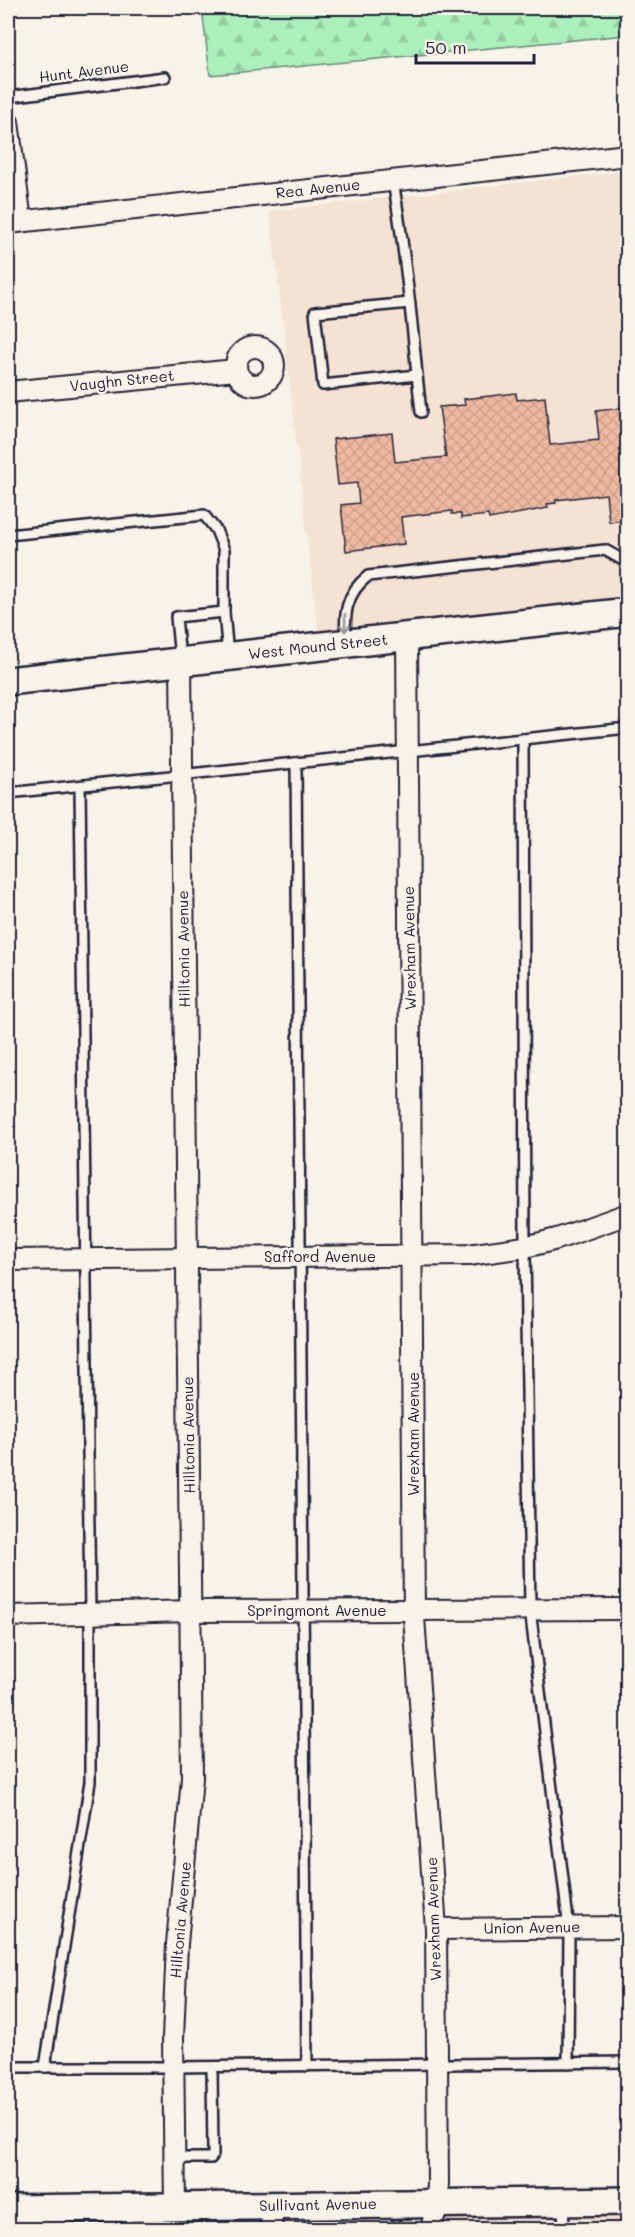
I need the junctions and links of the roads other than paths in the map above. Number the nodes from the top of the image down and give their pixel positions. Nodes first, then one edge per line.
1 (165, 77) dead end
2 (8, 96) edge
3 (8, 122) edge
4 (627, 155) edge
5 (393, 181) junction
6 (14, 222) edge
7 (410, 303) junction
8 (236, 370) dead end
9 (417, 375) junction
10 (8, 392) edge
11 (421, 412) dead end
12 (8, 535) edge
13 (627, 563) edge
14 (224, 612) junction
15 (627, 612) edge
16 (407, 637) junction
17 (346, 644) junction
18 (228, 656) junction
19 (181, 661) junction
20 (8, 681) edge
21 (627, 729) edge
22 (523, 739) junction
23 (408, 751) junction
24 (296, 763) junction
25 (182, 775) junction
26 (80, 786) junction
27 (8, 794) edge
28 (627, 1214) edge
29 (525, 1247) junction
30 (299, 1257) junction
31 (413, 1257) junction
32 (187, 1258) junction
33 (8, 1260) edge
34 (85, 1260) junction
35 (627, 1609) edge
36 (415, 1610) junction
37 (530, 1610) junction
38 (191, 1611) junction
39 (304, 1611) junction
40 (90, 1614) junction
41 (8, 1616) edge
42 (627, 1927) edge
43 (569, 1928) junction
44 (436, 1929) junction
45 (627, 2062) edge
46 (568, 2063) junction
47 (437, 2065) junction
48 (307, 2066) junction
49 (8, 2067) edge
50 (45, 2067) junction
51 (173, 2067) junction
52 (212, 2067) junction
53 (174, 2158) junction
54 (627, 2201) edge
55 (563, 2202) junction
56 (175, 2208) junction
57 (8, 2210) edge
58 (434, 2216) edge
59 (272, 2218) edge
60 (127, 2219) edge
61 (564, 2229) edge

1 - 2 lane, Hunt Avenue
3 - 6 street
4 - 5 street, Rea Avenue
5 - 6 street, Rea Avenue
5 - 7 lane
7 - 9 lane
7 - 9 lane
8 - 10 street, Vaughn Street
9 - 11 lane
12 - 14 lane
13 -> 17 lane
14 - 18 lane
14 - 19 lane
15 - 16 street, West Mound Street
16 - 17 street, West Mound Street
16 - 23 street, Wrexham Avenue
17 - 18 street, West Mound Street
18 - 19 street, West Mound Street
19 - 20 street, West Mound Street
19 - 25 street, Hilltonia Avenue
21 - 22 lane
22 - 23 lane
22 - 29 lane
23 - 24 lane
23 - 31 street, Wrexham Avenue
24 - 25 lane
24 - 30 lane
25 - 26 lane
25 - 32 street, Hilltonia Avenue
26 - 27 lane
26 - 34 lane
28 - 29 street, Safford Avenue
29 - 31 street, Safford Avenue
29 - 37 lane
30 - 31 street, Safford Avenue
30 - 32 street, Safford Avenue
30 - 39 lane
31 - 36 street, Wrexham Avenue
32 - 34 street, Safford Avenue
32 - 38 street, Hilltonia Avenue
33 - 34 street, Safford Avenue
34 - 40 lane
35 - 37 street, Springmont Avenue
36 - 37 street, Springmont Avenue
36 - 39 street, Springmont Avenue
36 - 44 street, Wrexham Avenue
37 - 43 lane
38 - 39 street, Springmont Avenue
38 - 40 street, Springmont Avenue
38 - 51 street, Hilltonia Avenue
39 - 48 lane
40 - 41 street, Springmont Avenue
40 - 50 lane
42 - 43 street, Union Avenue
43 - 44 street, Union Avenue
43 - 46 lane
44 - 47 street, Wrexham Avenue
45 - 46 lane
46 - 47 lane
47 - 48 lane
47 - 58 street, Wrexham Avenue
48 - 52 lane
49 - 50 lane
50 - 51 lane
51 - 52 lane
51 - 53 street, Hilltonia Avenue
52 - 53 lane
53 - 56 street, Hilltonia Avenue
54 - 55 street, Sullivant Avenue
55 - 58 street, Sullivant Avenue
55 - 61 lane
56 - 59 street, Sullivant Avenue
56 - 60 street, Sullivant Avenue
57 - 60 street, Sullivant Avenue
58 - 59 street, Sullivant Avenue

